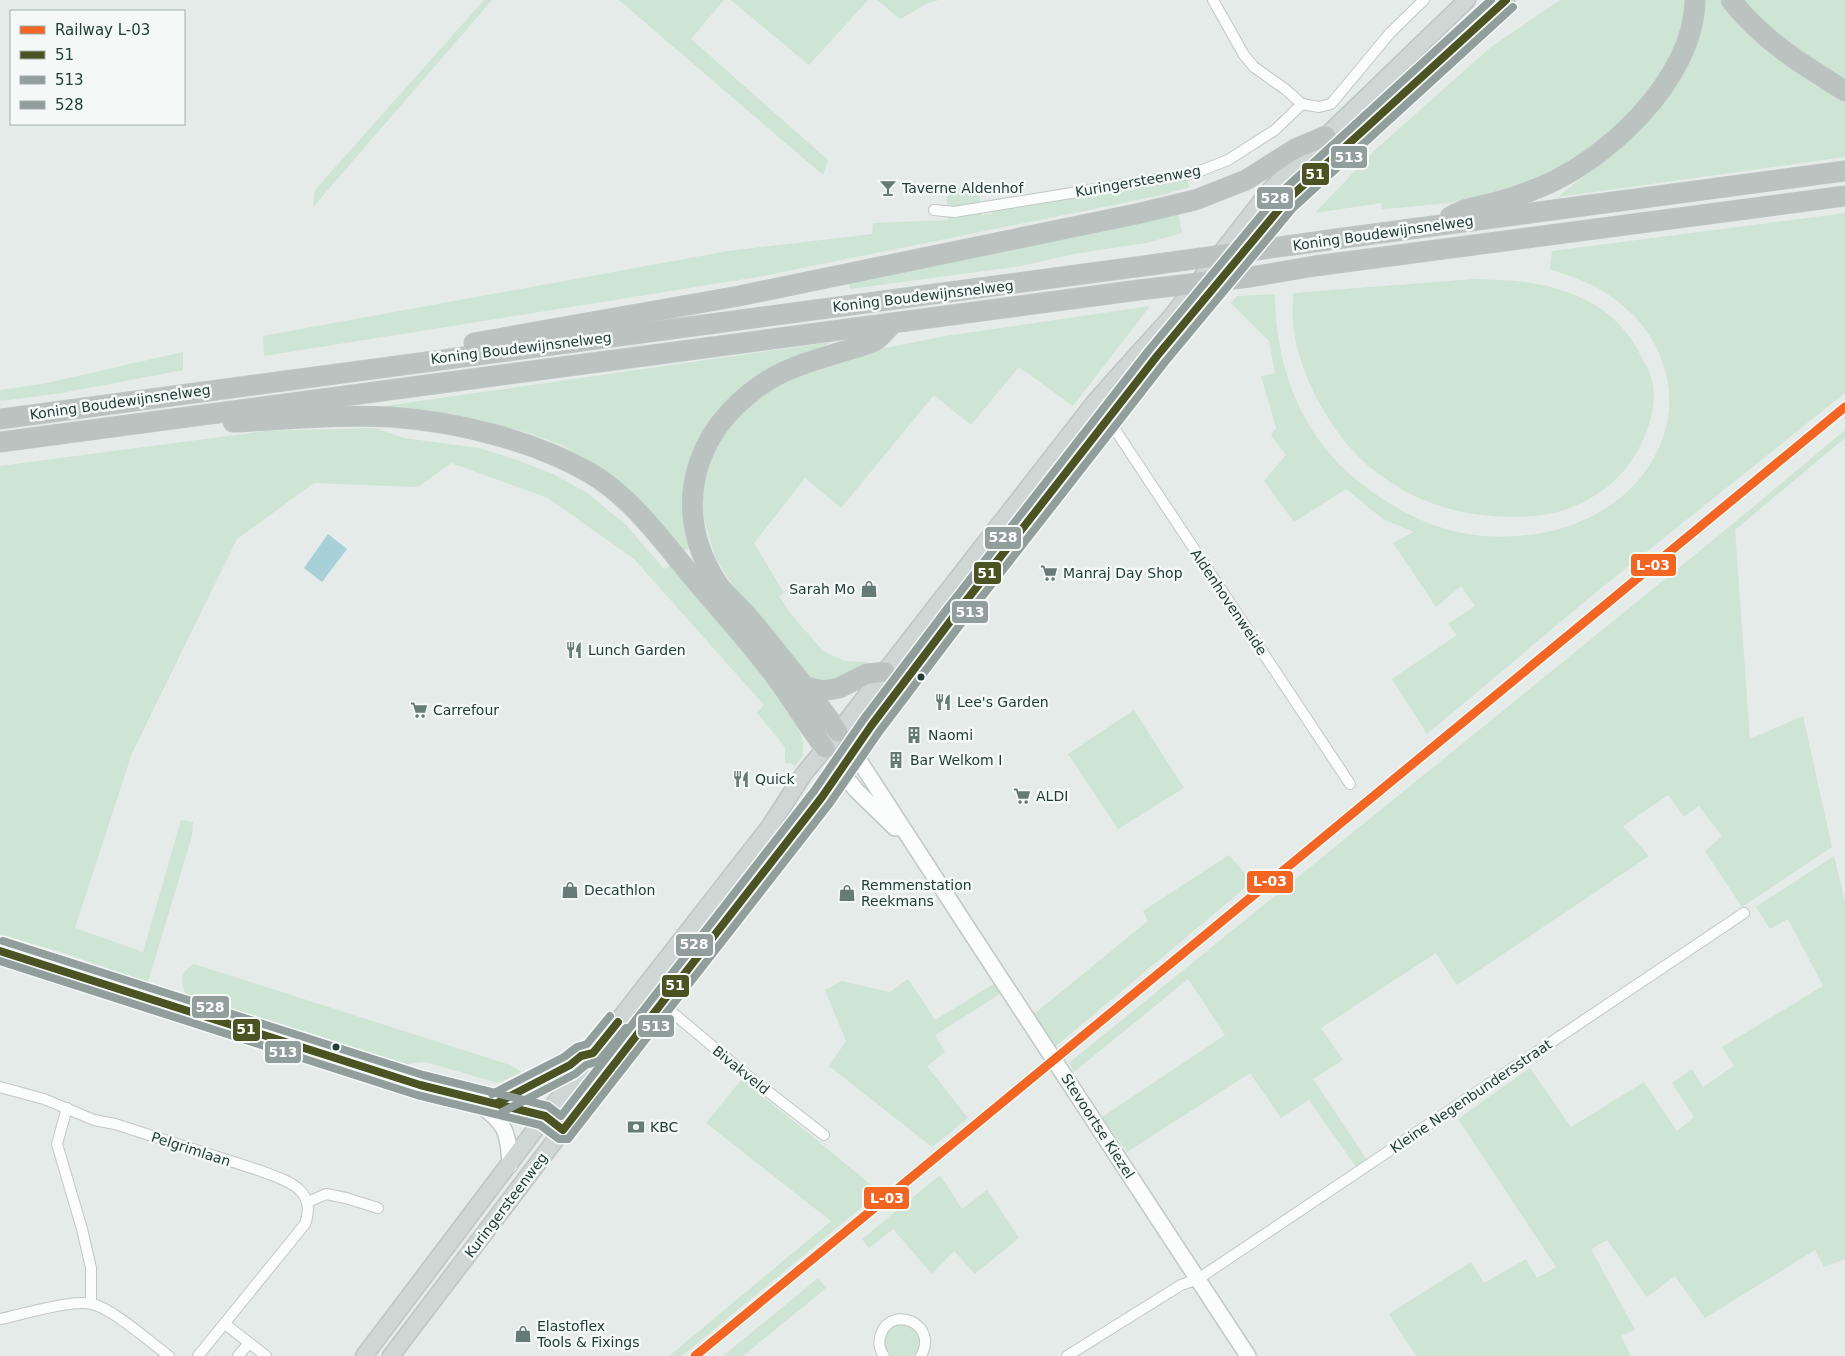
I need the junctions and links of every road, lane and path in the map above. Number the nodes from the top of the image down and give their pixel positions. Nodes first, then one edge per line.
1 (1213, 0) edge
2 (1424, 0) edge
3 (1466, 0) edge
4 (1506, 0) edge
5 (1695, 0) edge
6 (1731, 0) edge
7 (1845, 91) edge
8 (1302, 104) junction
9 (1326, 136) junction
10 (1845, 171) edge
11 (1845, 196) edge
12 (934, 210) dead end
13 (1439, 225) junction
14 (892, 324) junction
15 (441, 359) junction
16 (194, 415) junction
17 (0, 419) edge
18 (1108, 420) junction
19 (0, 442) edge
20 (885, 672) junction
21 (806, 687) junction
22 (838, 732) junction
23 (825, 748) junction
24 (854, 751) junction
25 (841, 771) junction
26 (1350, 784) dead end
27 (914, 846) junction
28 (1744, 913) dead end
29 (0, 951) edge
30 (661, 1003) junction
31 (593, 1053) junction
32 (0, 1087) edge
33 (470, 1097) junction
34 (497, 1102) junction
35 (67, 1108) junction
36 (545, 1116) junction
37 (563, 1130) junction
38 (824, 1135) dead end
39 (510, 1165) junction
40 (308, 1202) junction
41 (378, 1208) dead end
42 (1198, 1279) junction
43 (91, 1303) junction
44 (0, 1319) edge
45 (225, 1324) junction
46 (249, 1343) junction
47 (169, 1356) edge
48 (198, 1356) edge
49 (238, 1356) edge
50 (266, 1356) edge
51 (364, 1356) edge
52 (392, 1356) edge
53 (884, 1356) edge
54 (921, 1356) edge
55 (1068, 1356) edge
56 (1248, 1356) edge

1 - 8 street
2 - 8 street
3 - 9 main road, Kuringersteenweg
4 - 18 main road, Kuringersteenweg
5 - 13 highway
6 - 7 highway
8 - 12 street, Kuringersteenweg
9 - 15 highway
9 - 20 main road, Kuringersteenweg
10 - 13 highway, Koning Boudewijnsnelweg
11 - 14 highway, Koning Boudewijnsnelweg, bridge
13 - 15 highway, Koning Boudewijnsnelweg, bridge
14 - 16 highway, Koning Boudewijnsnelweg
14 - 21 highway
15 - 17 highway, Koning Boudewijnsnelweg
16 - 19 highway, Koning Boudewijnsnelweg
16 - 23 highway
18 - 24 main road, Kuringersteenweg
18 - 26 street, Aldenhovenweide
20 - 21 highway
20 - 22 main road, Kuringersteenweg
21 - 22 highway
22 - 23 main road, Kuringersteenweg
22 - 24 main road, Stevoortse Kiezel
23 - 25 main road, Stevoortse Kiezel
23 - 31 main road, Kuringersteenweg
24 - 25 main road, Kuringersteenweg
24 - 27 main road, Stevoortse Kiezel
25 - 27 main road, Stevoortse Kiezel
25 - 30 main road, Kuringersteenweg
27 - 42 main road, Stevoortse Kiezel
28 - 42 street, Kleine Negenbundersstraat
29 - 33 main road
30 - 37 main road, Kuringersteenweg
30 - 38 street, Bivakveld
31 - 34 main road
31 - 36 main road, Kuringersteenweg
32 - 35 street, Pelgrimlaan
33 - 34 main road
33 - 39 main road
34 - 36 main road
35 - 40 street, Pelgrimlaan
35 - 43 street
36 - 37 main road
36 - 39 main road, Kuringersteenweg
37 - 52 main road, Kuringersteenweg
39 - 51 main road, Kuringersteenweg
40 - 41 street
40 - 45 street
42 - 55 street, Kleine Negenbundersstraat
42 - 56 main road, Stevoortse Kiezel
43 - 44 street
43 - 47 street
45 - 46 street
45 - 48 street
46 - 49 street
46 - 50 street
53 - 54 street

